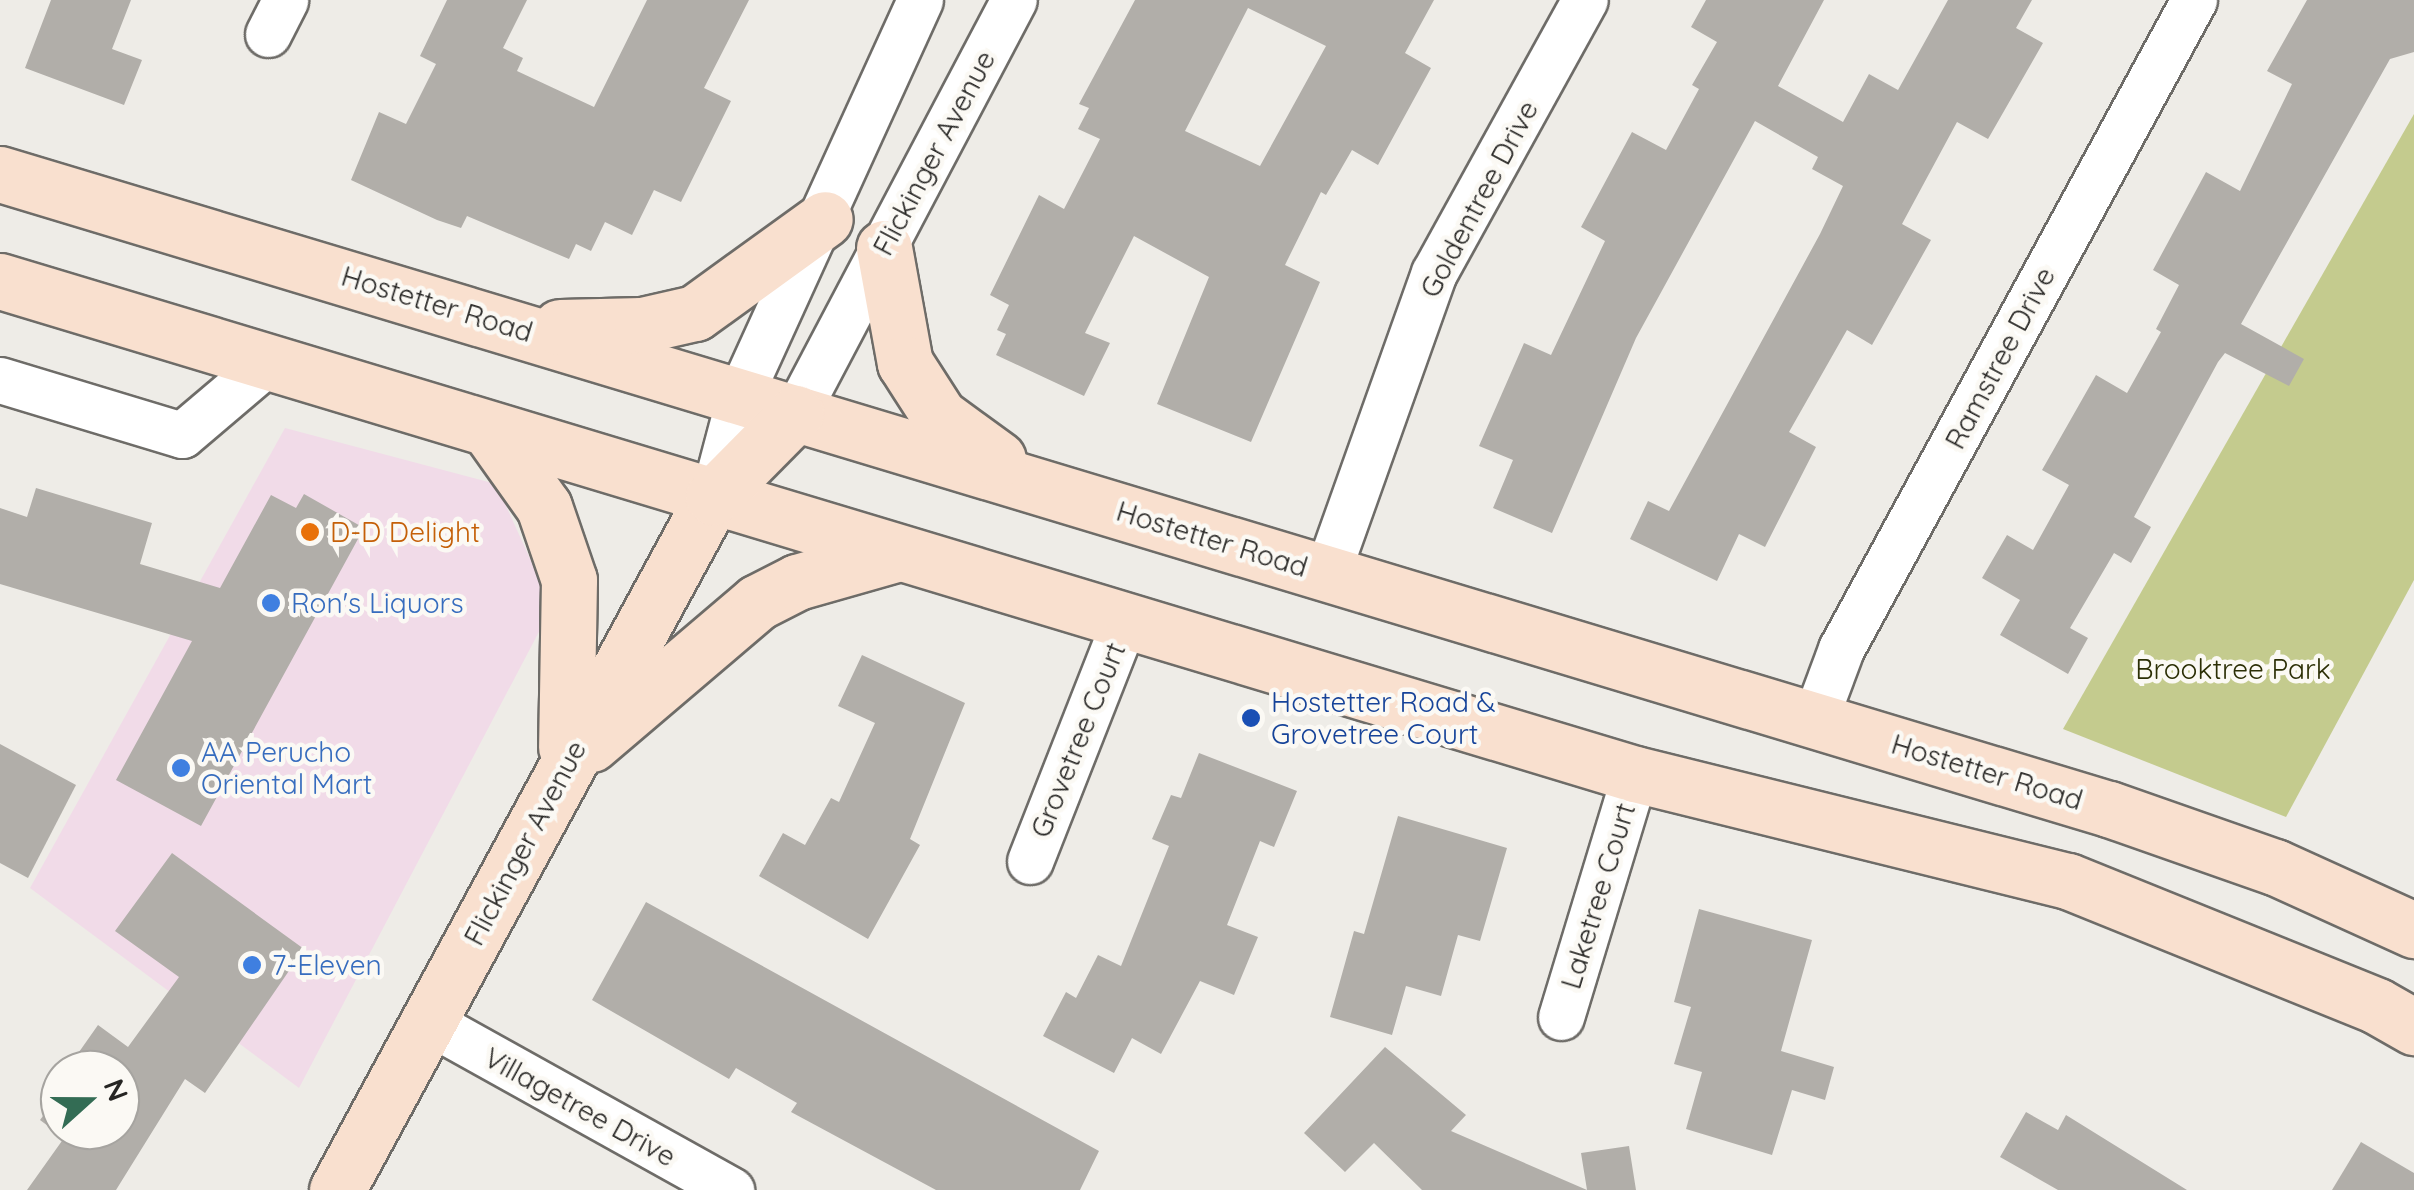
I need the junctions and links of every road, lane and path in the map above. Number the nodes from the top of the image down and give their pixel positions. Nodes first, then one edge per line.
1 (920, 0) edge
2 (1014, 0) edge
3 (1585, 0) edge
4 (2194, 0) edge
5 (0, 174) edge
6 (825, 219) junction
7 (884, 248) junction
8 (0, 282) edge
9 (518, 328) junction
10 (268, 362) junction
11 (0, 380) edge
12 (740, 395) junction
13 (796, 413) junction
14 (490, 432) junction
15 (1033, 485) junction
16 (713, 497) junction
17 (899, 553) junction
18 (1326, 573) junction
19 (1125, 620) junction
20 (1815, 720) junction
21 (565, 765) junction
22 (1635, 774) junction
23 (1030, 861) dead end
24 (2414, 930) edge
25 (1560, 1017) dead end
26 (429, 1022) junction
27 (2414, 1027) edge
28 (337, 1190) edge
29 (731, 1190) edge

1 - 6 street, Flickinger Avenue
2 - 7 street, Flickinger Avenue
3 - 18 street, Goldentree Drive
4 - 20 street, Ramstree Drive
5 - 9 main road, Hostetter Road
6 - 9 main road
6 - 12 street, Flickinger Avenue
7 - 13 street, Flickinger Avenue
7 - 15 main road
8 - 10 main road
9 - 12 main road, Hostetter Road
10 - 11 street
10 - 14 main road
12 - 13 main road, Hostetter Road
12 - 16 street, Flickinger Avenue
13 - 15 main road, Hostetter Road
13 - 16 main road, Flickinger Avenue
14 - 16 main road
14 - 21 main road
15 - 18 main road, Hostetter Road
16 - 17 main road
16 - 21 main road, Flickinger Avenue
17 - 19 main road
17 - 21 main road
18 - 20 main road, Hostetter Road
19 - 22 main road
19 - 23 street, Grovetree Court
20 - 24 main road, Hostetter Road
21 - 26 main road, Flickinger Avenue
22 - 25 street, Laketree Court
22 - 27 main road
26 - 28 main road, Flickinger Avenue
26 - 29 street, Villagetree Drive

